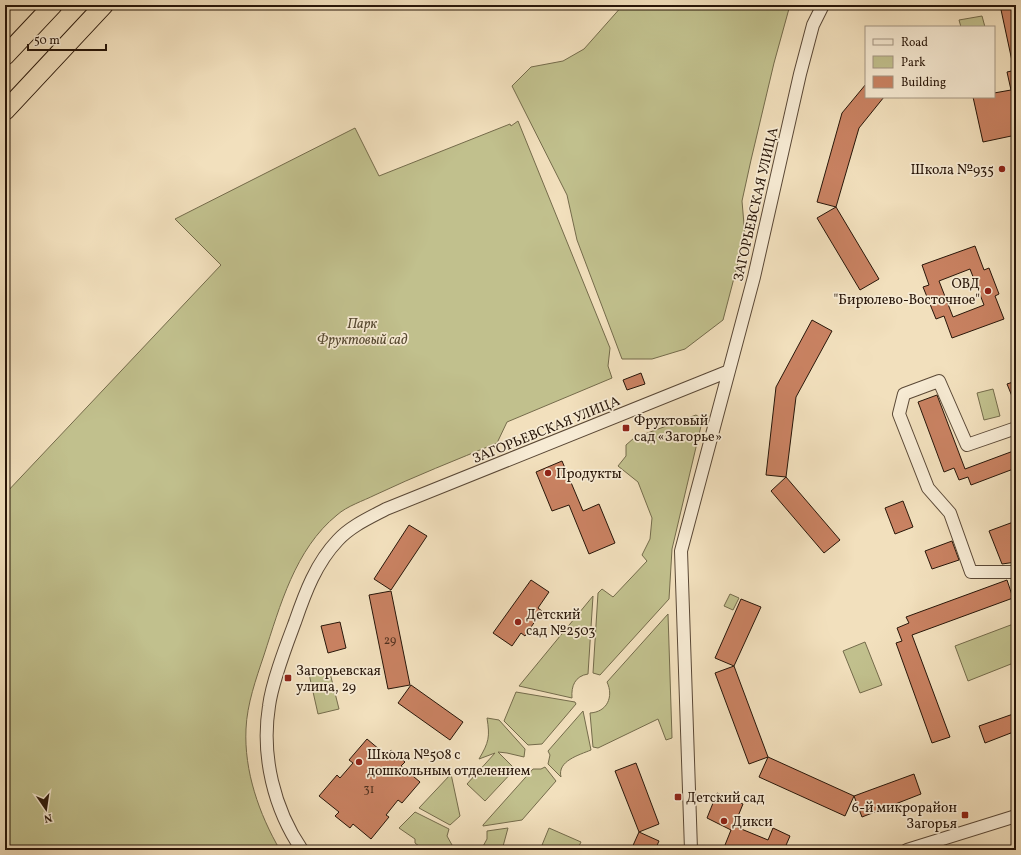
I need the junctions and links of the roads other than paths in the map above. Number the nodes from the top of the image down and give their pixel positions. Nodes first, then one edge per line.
1 (53, 5) edge
2 (104, 5) edge
3 (823, 5) edge
4 (5, 56) edge
5 (5, 111) edge
6 (729, 371) junction
7 (1016, 428) edge
8 (1016, 572) edge
9 (1016, 816) edge
10 (302, 850) edge
11 (691, 850) edge
12 (907, 850) edge

1 - 4 highway
2 - 5 highway
3 - 6 street, ЗАГОРЬЕВСКАЯ УЛИЦА
6 - 10 street, ЗАГОРЬЕВСКАЯ УЛИЦА
6 - 11 street
7 - 8 street
9 - 12 street

